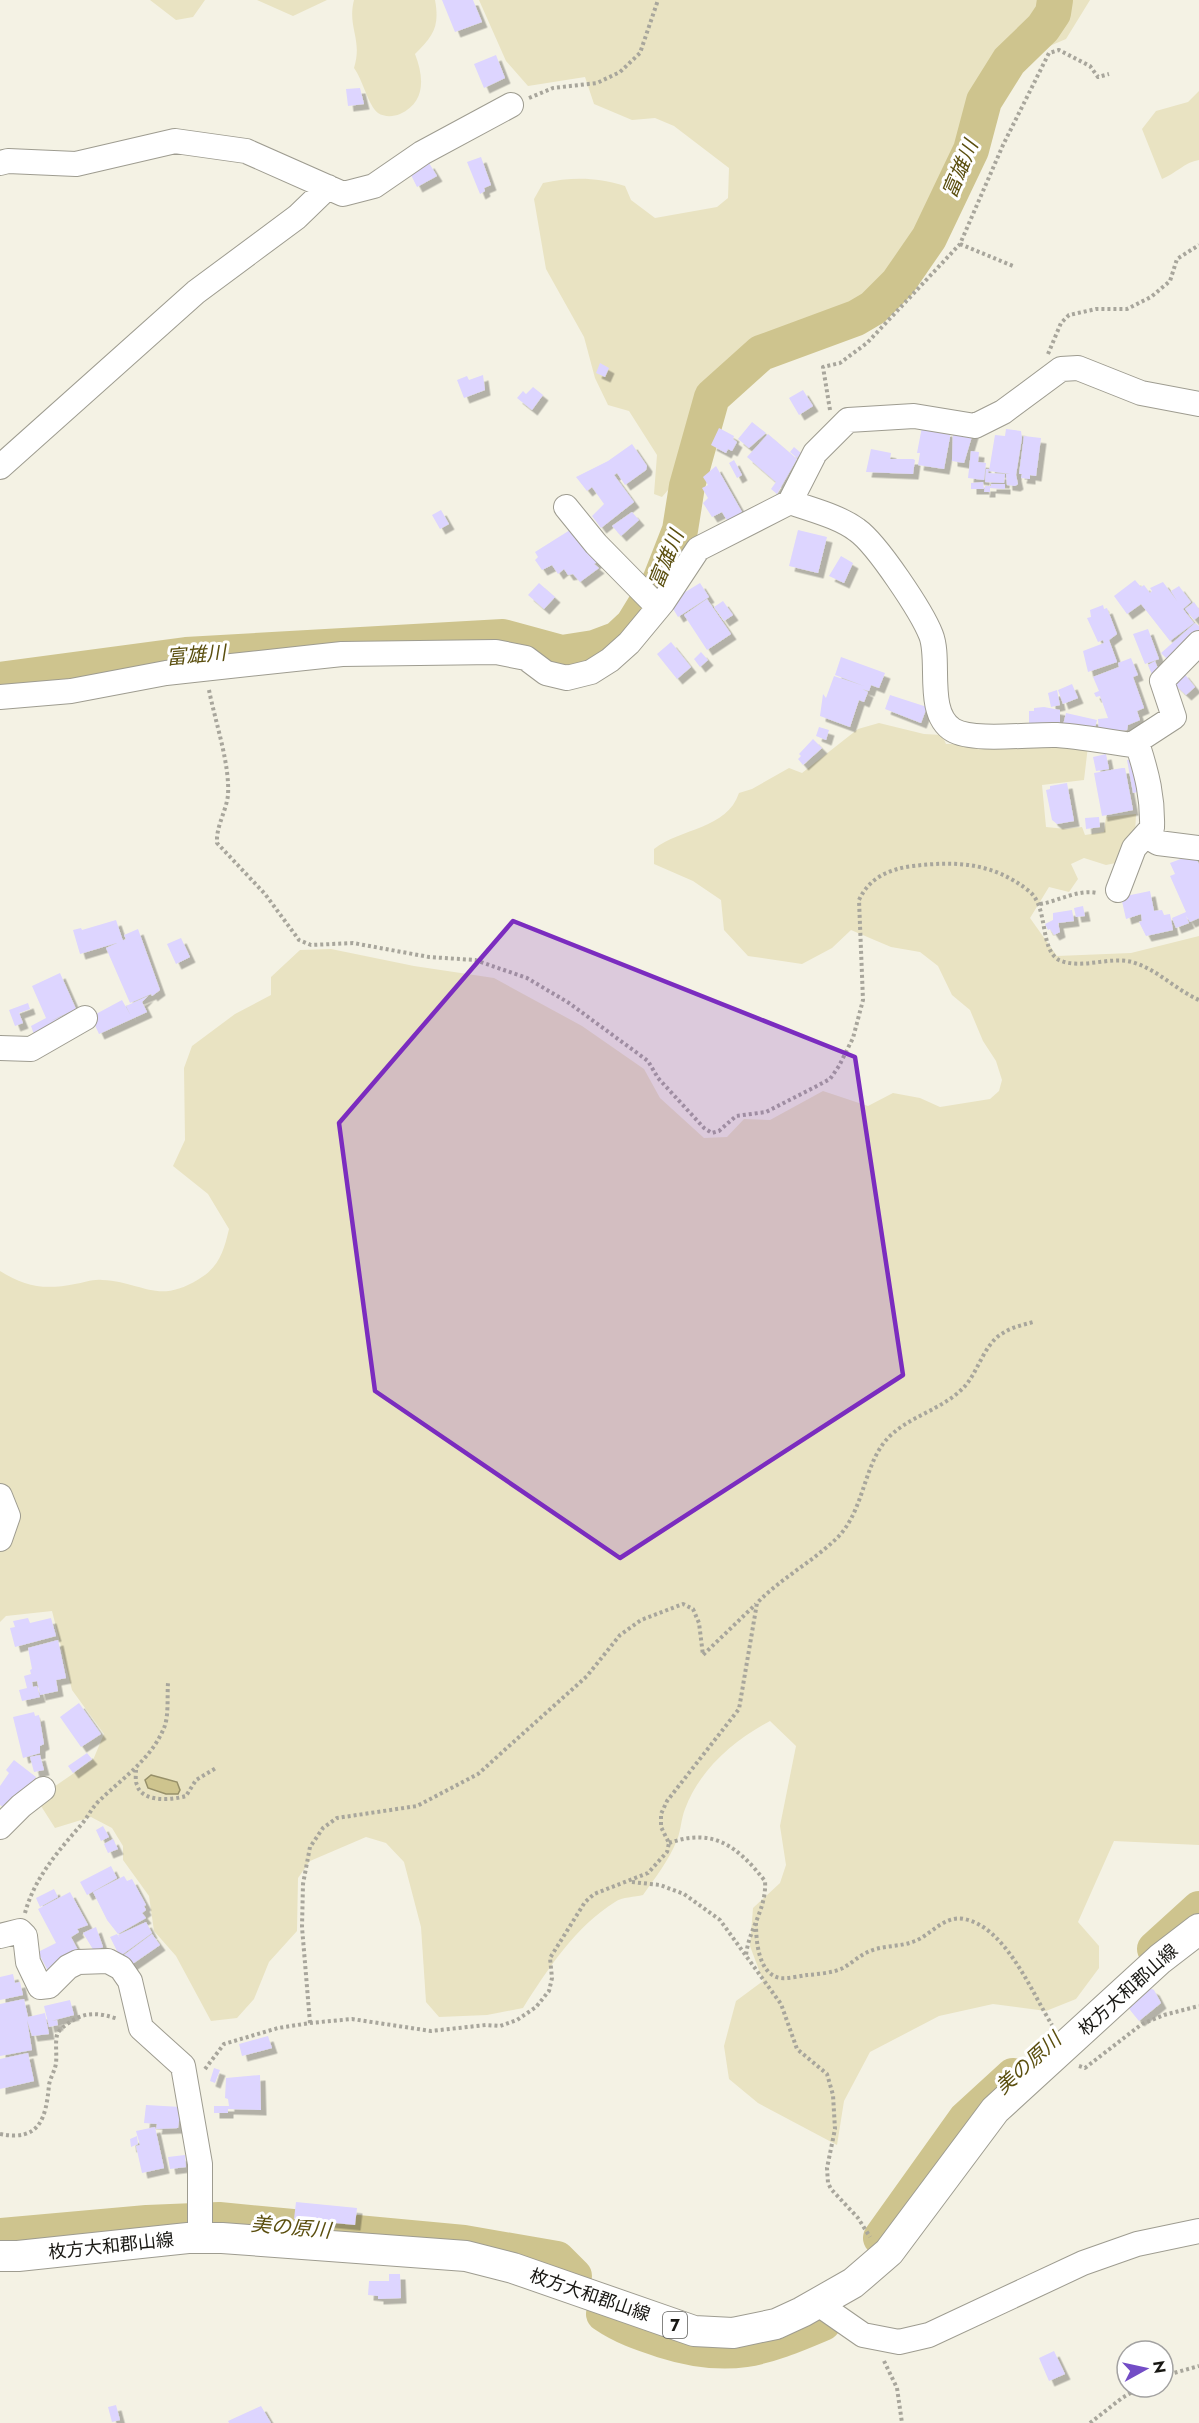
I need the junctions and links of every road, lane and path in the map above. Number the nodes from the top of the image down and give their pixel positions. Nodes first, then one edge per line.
1 (658, 0) edge
2 (1109, 74) dead end
3 (511, 105) joint
4 (0, 163) edge
5 (327, 187) junction
6 (960, 244) junction
7 (1199, 245) edge
8 (1013, 266) dead end
9 (1057, 373) junction
10 (1199, 404) edge
11 (835, 431) junction
12 (0, 467) edge
13 (790, 502) junction
14 (566, 507) dead end
15 (658, 608) junction
16 (1199, 643) edge
17 (204, 669) junction
18 (0, 697) edge
19 (1131, 745) junction
20 (1146, 836) junction
21 (1199, 848) edge
22 (1118, 890) joint
23 (1040, 904) junction
24 (1199, 1000) edge
25 (85, 1018) dead end
26 (0, 1048) edge
27 (1033, 1322) dead end
28 (0, 1496) edge
29 (0, 1539) edge
30 (757, 1603) junction
31 (168, 1683) dead end
32 (216, 1768) dead end
33 (136, 1769) junction
34 (43, 1789) dead end
35 (0, 1827) edge
36 (669, 1843) junction
37 (628, 1881) junction
38 (756, 1923) junction
39 (1199, 1929) edge
40 (10, 1933) edge
41 (746, 1956) junction
42 (1199, 2006) edge
43 (310, 2023) junction
44 (141, 2028) junction
45 (1063, 2048) junction
46 (202, 2074) dead end
47 (0, 2134) edge
48 (1199, 2231) edge
49 (200, 2238) junction
50 (0, 2256) edge
51 (881, 2259) junction
52 (817, 2303) junction
53 (863, 2335) junction
54 (1199, 2366) edge
55 (1175, 2373) edge
56 (1124, 2399) edge
57 (902, 2423) edge
58 (1090, 2423) edge

1 - 3 path
2 - 6 path
3 - 5 street
4 - 5 street
5 - 12 street
6 - 8 path
6 - 11 path
7 - 9 path
9 - 10 street
9 - 11 street
11 - 13 street
13 - 15 street
13 - 19 street
14 - 15 street
15 - 17 street
16 - 19 street
17 - 18 street
17 - 23 path
19 - 20 street
20 - 21 street
20 - 22 street
22 - 23 path
23 - 24 path
25 - 26 street
27 - 30 path
28 - 29 street
30 - 36 path
30 - 43 path
31 - 33 path
32 - 33 path
33 - 40 path
34 - 35 street
36 - 37 path
36 - 38 path
37 - 41 path
37 - 43 path
38 - 41 path
38 - 45 path
39 - 45 main road, 枚方大和郡山線 / 7
40 - 44 street
41 - 51 path
42 - 45 path
43 - 46 path
44 - 47 path
44 - 49 street
45 - 51 main road, 枚方大和郡山線 / 7
48 - 53 street
49 - 50 main road, 枚方大和郡山線 / 7
49 - 52 main road, 枚方大和郡山線 / 7
51 - 52 main road, 枚方大和郡山線 / 7
52 - 53 street
53 - 57 path
54 - 55 path
56 - 58 path

